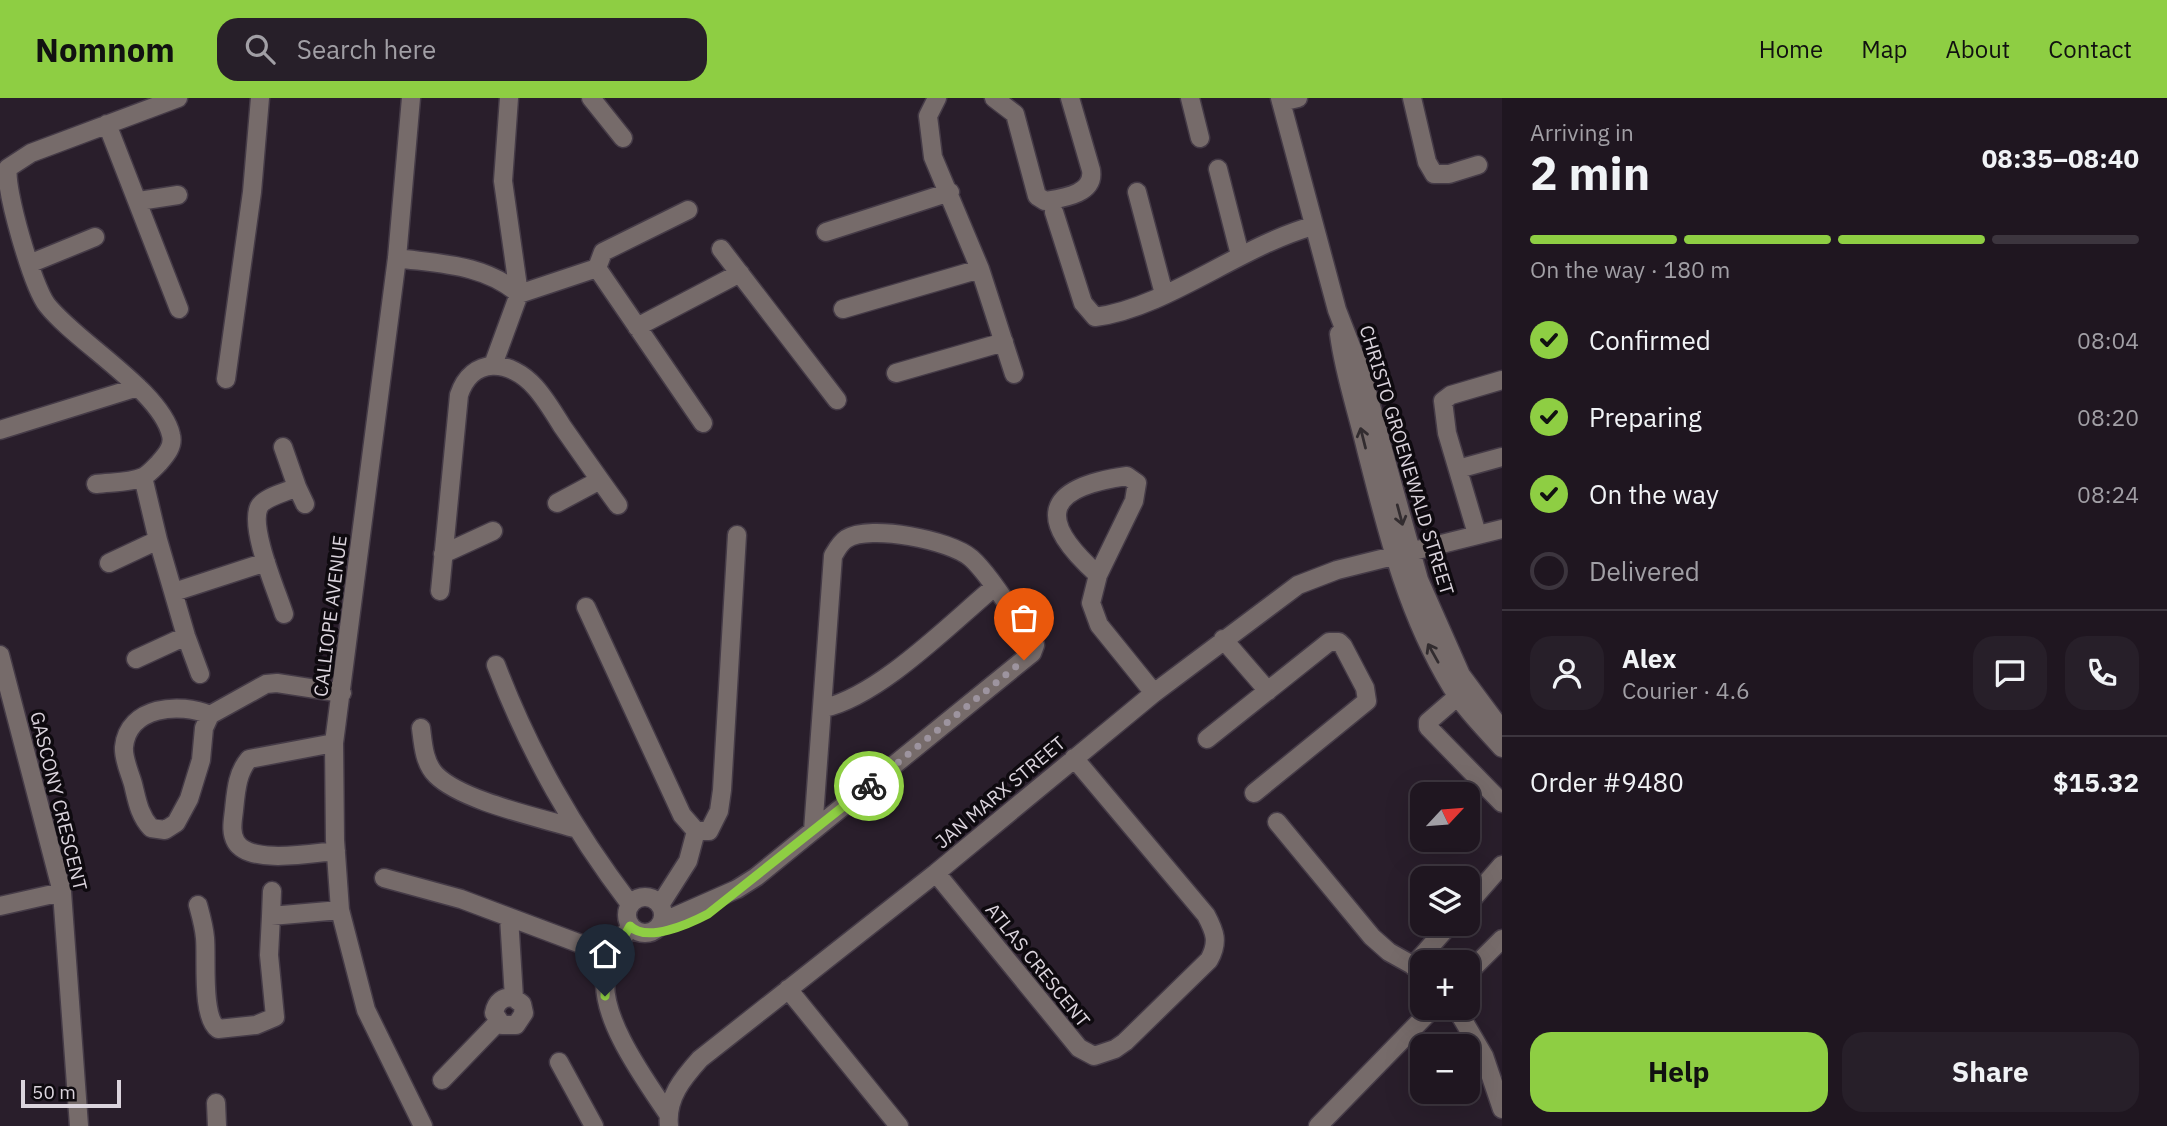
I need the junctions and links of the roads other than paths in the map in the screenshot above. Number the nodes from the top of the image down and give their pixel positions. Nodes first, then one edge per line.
1 (178, 98) edge
2 (260, 98) edge
3 (411, 98) edge
4 (509, 98) edge
5 (591, 98) edge
6 (937, 98) edge
7 (994, 98) edge
8 (1070, 98) edge
9 (1190, 98) edge
10 (1412, 98) edge
11 (1286, 99) edge
12 (107, 124) junction
13 (623, 138) dead end
14 (1200, 138) dead end
15 (1478, 165) dead end
16 (1218, 169) dead end
17 (950, 192) junction
18 (1137, 192) dead end
19 (178, 195) dead end
20 (139, 201) junction
21 (688, 210) dead end
22 (1054, 212) dead end
23 (1313, 226) junction
24 (826, 232) dead end
25 (95, 237) dead end
26 (721, 249) dead end
27 (1240, 255) junction
28 (397, 258) junction
29 (29, 264) junction
30 (597, 268) junction
31 (980, 269) junction
32 (740, 274) junction
33 (519, 294) junction
34 (1164, 294) junction
35 (179, 309) dead end
36 (843, 309) dead end
37 (637, 327) junction
38 (1004, 342) junction
39 (493, 365) junction
40 (896, 373) dead end
41 (1014, 374) dead end
42 (226, 379) dead end
43 (1502, 380) edge
44 (138, 387) junction
45 (837, 400) dead end
46 (703, 423) dead end
47 (0, 430) edge
48 (283, 447) dead end
49 (1502, 457) edge
50 (1458, 470) junction
51 (143, 477) junction
52 (600, 480) junction
53 (96, 484) dead end
54 (297, 487) junction
55 (557, 503) dead end
56 (305, 504) dead end
57 (618, 505) dead end
58 (1502, 529) edge
59 (493, 531) dead end
60 (1477, 534) junction
61 (737, 535) dead end
62 (158, 540) junction
63 (443, 554) junction
64 (1401, 554) junction
65 (108, 562) dead end
66 (267, 562) junction
67 (1098, 575) junction
68 (993, 588) junction
69 (440, 591) dead end
70 (174, 592) junction
71 (586, 607) dead end
72 (284, 614) dead end
73 (186, 636) junction
74 (1223, 639) junction
75 (0, 655) edge
76 (136, 659) dead end
77 (496, 665) dead end
78 (200, 674) dead end
79 (1268, 691) junction
80 (342, 693) junction
81 (1154, 693) junction
82 (1458, 696) junction
83 (7, 707) edge
84 (824, 708) junction
85 (210, 715) junction
86 (421, 728) dead end
87 (1502, 730) edge
88 (1207, 740) dead end
89 (334, 743) junction
90 (1502, 748) edge
91 (1074, 758) junction
92 (1254, 793) dead end
93 (1502, 803) edge
94 (1277, 822) dead end
95 (574, 828) junction
96 (813, 831) junction
97 (693, 839) junction
98 (336, 851) junction
99 (1502, 865) edge
100 (936, 873) junction
101 (384, 878) dead end
102 (1480, 890) edge
103 (272, 891) dead end
104 (62, 892) junction
105 (630, 904) junction
106 (198, 905) dead end
107 (0, 906) edge
108 (340, 910) junction
109 (657, 914) junction
110 (271, 916) junction
111 (509, 917) junction
112 (630, 926) junction
113 (1502, 939) edge
114 (613, 956) junction
115 (1480, 961) edge
116 (1410, 964) edge
117 (788, 989) junction
118 (1421, 1020) edge
119 (1463, 1020) edge
120 (559, 1062) dead end
121 (442, 1080) dead end
122 (216, 1103) dead end
123 (1502, 1109) edge
124 (668, 1120) edge
125 (79, 1126) edge
126 (217, 1126) edge
127 (423, 1126) edge
128 (594, 1126) edge
129 (899, 1126) edge
130 (1318, 1126) edge

1 - 12 street
2 - 42 street
3 - 28 street, CALLIOPE AVENUE
4 - 33 street
5 - 13 street
6 - 17 street
7 - 8 street
9 - 14 street
10 - 15 street
11 - 23 street, CHRISTO GROENEWALD STREET
12 - 20 street
12 - 29 street
16 - 27 street
17 - 24 street
17 - 31 street
18 - 34 street
19 - 20 street
20 - 35 street
21 - 30 street
22 - 34 street
23 - 27 street
23 - 64 street, CHRISTO GROENEWALD STREET
25 - 29 street
26 - 32 street
27 - 34 street
28 - 33 street
28 - 80 street, CALLIOPE AVENUE
29 - 44 street
30 - 33 street
30 - 37 street
31 - 36 street
31 - 38 street
32 - 37 street
32 - 45 street
33 - 39 street
37 - 46 street
38 - 40 street
38 - 41 street
39 - 52 street
39 - 63 street
43 - 50 street
44 - 47 street
44 - 51 street
48 - 54 street
49 - 50 street
50 - 60 street
51 - 53 street
51 - 62 street
52 - 55 street
52 - 57 street
54 - 56 street
54 - 66 street
58 - 60 street, JAN MARX STREET
59 - 63 street
60 - 64 street, JAN MARX STREET
61 - 97 street
62 - 65 street
62 - 70 street
63 - 69 street
64 - 74 street, JAN MARX STREET
82 -> 64 street, CHRISTO GROENEWALD STREET
64 - 87 street, CHRISTO GROENEWALD STREET
66 - 70 street
66 - 72 street
67 - 67 street
67 - 81 street
68 - 84 street
68 - 84 street
68 - 96 street
70 - 73 street
71 - 97 street
73 - 76 street
73 - 78 street
74 - 79 street
74 - 81 street, JAN MARX STREET
75 - 83 street, GASCONY CRESCENT
77 - 95 street
79 - 88 street
79 - 92 street
80 - 85 street
80 - 89 street, CALLIOPE AVENUE
81 - 91 street, JAN MARX STREET
82 - 90 street, CHRISTO GROENEWALD STREET
82 - 93 street
83 - 104 street, GASCONY CRESCENT
84 - 96 street
85 - 85 street
86 - 95 street
89 - 98 street, CALLIOPE AVENUE
89 - 98 street
91 - 100 street, JAN MARX STREET
91 - 100 street, ATLAS CRESCENT
94 - 116 street
95 - 105 street
96 - 109 street
97 - 109 street
98 - 108 street, CALLIOPE AVENUE
99 - 102 street
100 - 117 street, JAN MARX STREET
101 - 111 street
103 - 110 street
104 - 107 street
104 - 125 street, GASCONY CRESCENT
105 - 109 street
105 - 112 street
106 - 110 street
108 - 110 street
108 - 127 street, CALLIOPE AVENUE
109 - 112 street
111 - 114 street
111 - 121 street
112 - 114 street
113 - 115 street
114 - 124 street
117 - 124 street, JAN MARX STREET
117 - 129 street
118 - 130 street
119 - 123 street
120 - 128 street
122 - 126 street

